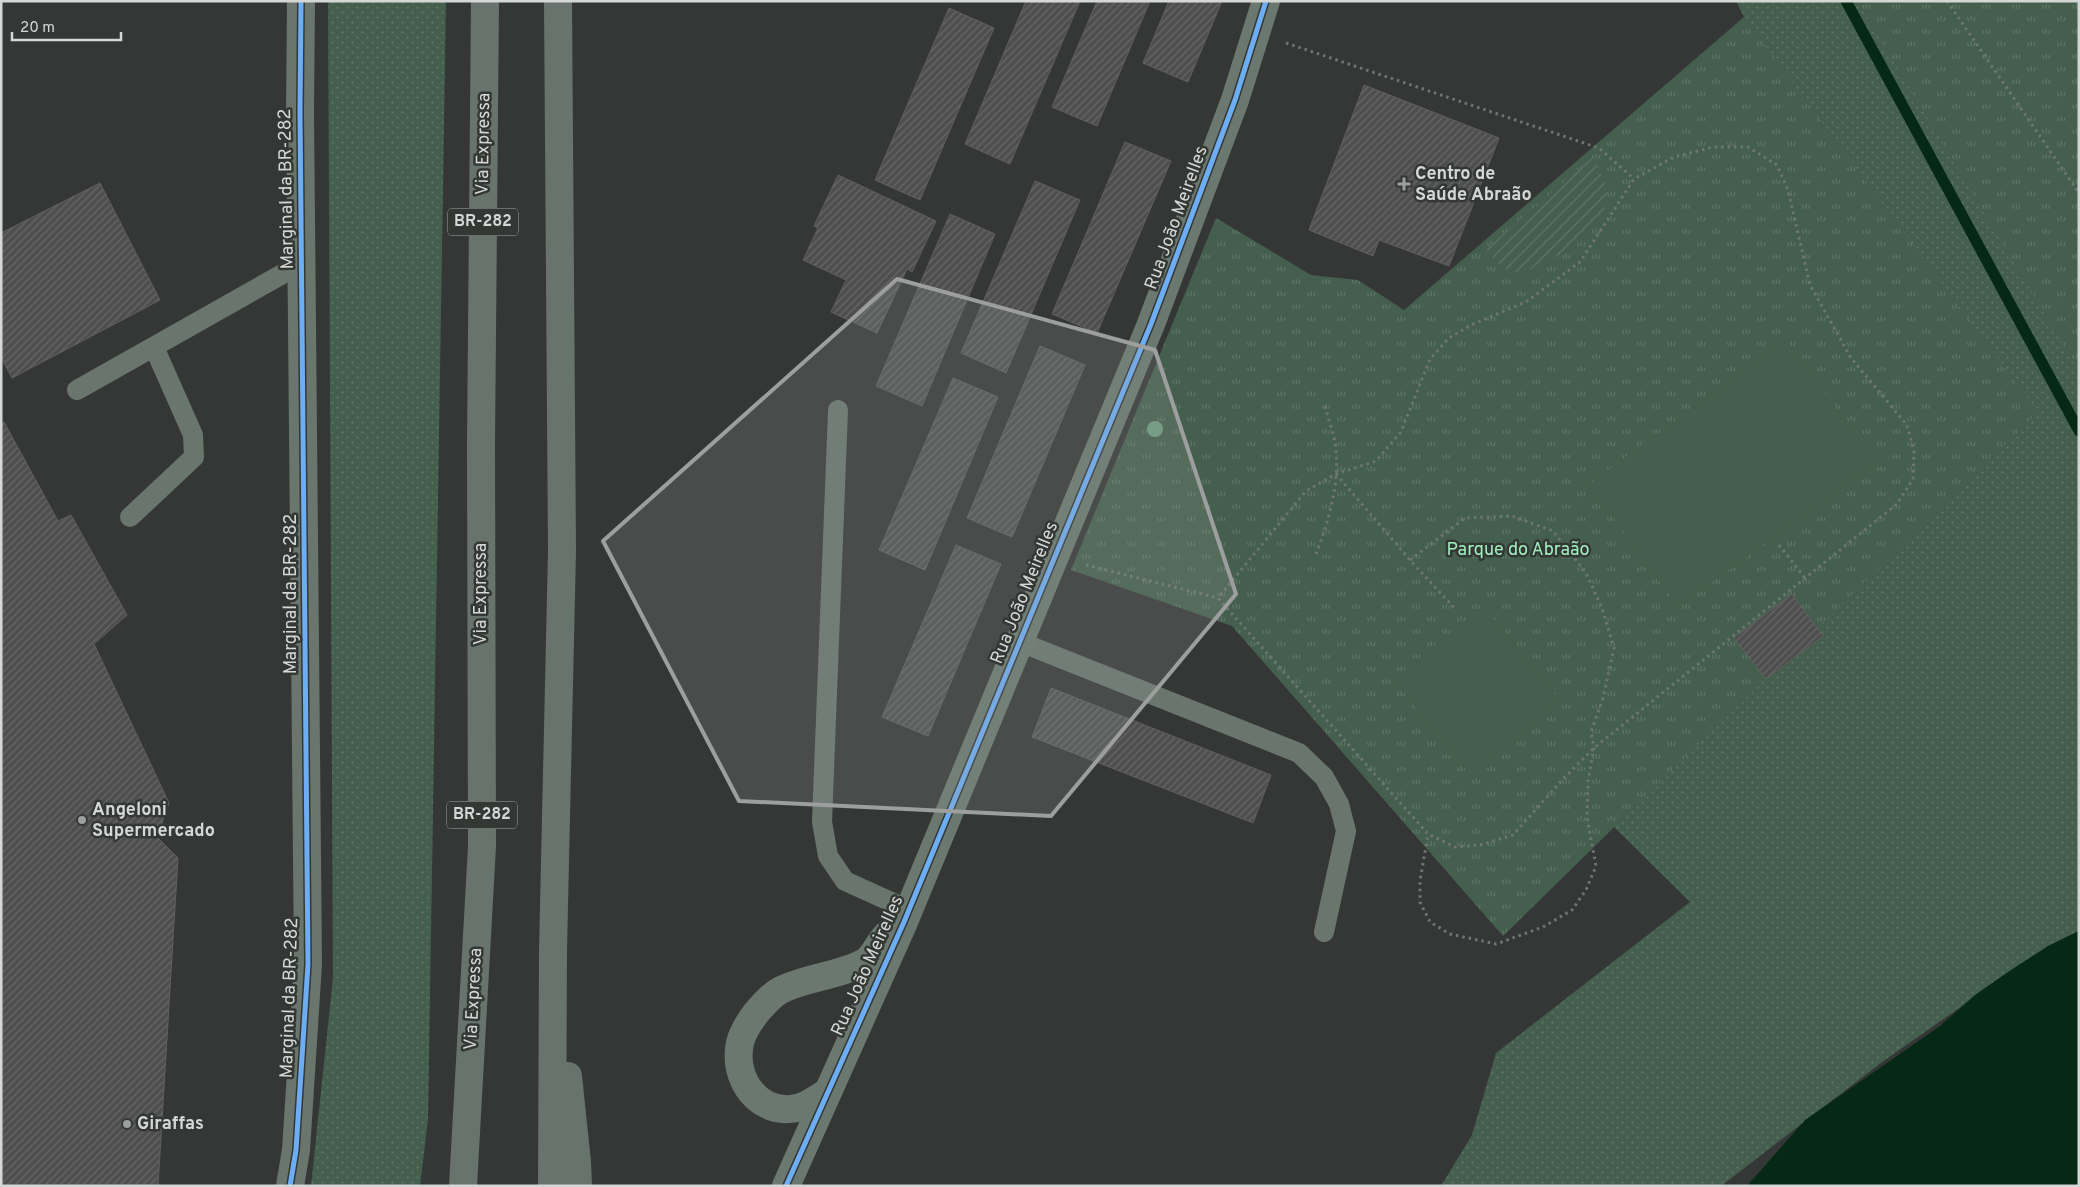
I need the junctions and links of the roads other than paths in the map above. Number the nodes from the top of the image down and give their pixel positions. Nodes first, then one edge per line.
1 (301, 1) edge
2 (485, 1) edge
3 (558, 1) edge
4 (1266, 1) edge
5 (302, 263) junction
6 (154, 347) junction
7 (77, 390) dead end
8 (838, 410) dead end
9 (130, 517) dead end
10 (1020, 642) junction
11 (906, 916) junction
12 (1324, 932) dead end
13 (553, 950) junction
14 (827, 1092) junction
15 (290, 1186) edge
16 (463, 1186) edge
17 (552, 1186) edge
18 (578, 1186) edge
19 (786, 1186) edge

1 - 5 street, Marginal da BR-282
2 - 16 highway, Via Expressa / BR-282
3 - 13 highway
4 - 10 main road, Rua João Meirelles
5 - 6 lane
5 - 15 street, Marginal da BR-282
6 - 7 lane
6 - 9 lane
8 - 11 lane
10 - 11 main road, Rua João Meirelles
10 - 12 lane
11 - 14 main road, Rua João Meirelles
11 - 14 main road
13 - 17 highway
13 - 18 highway
14 - 19 main road, Rua João Meirelles

